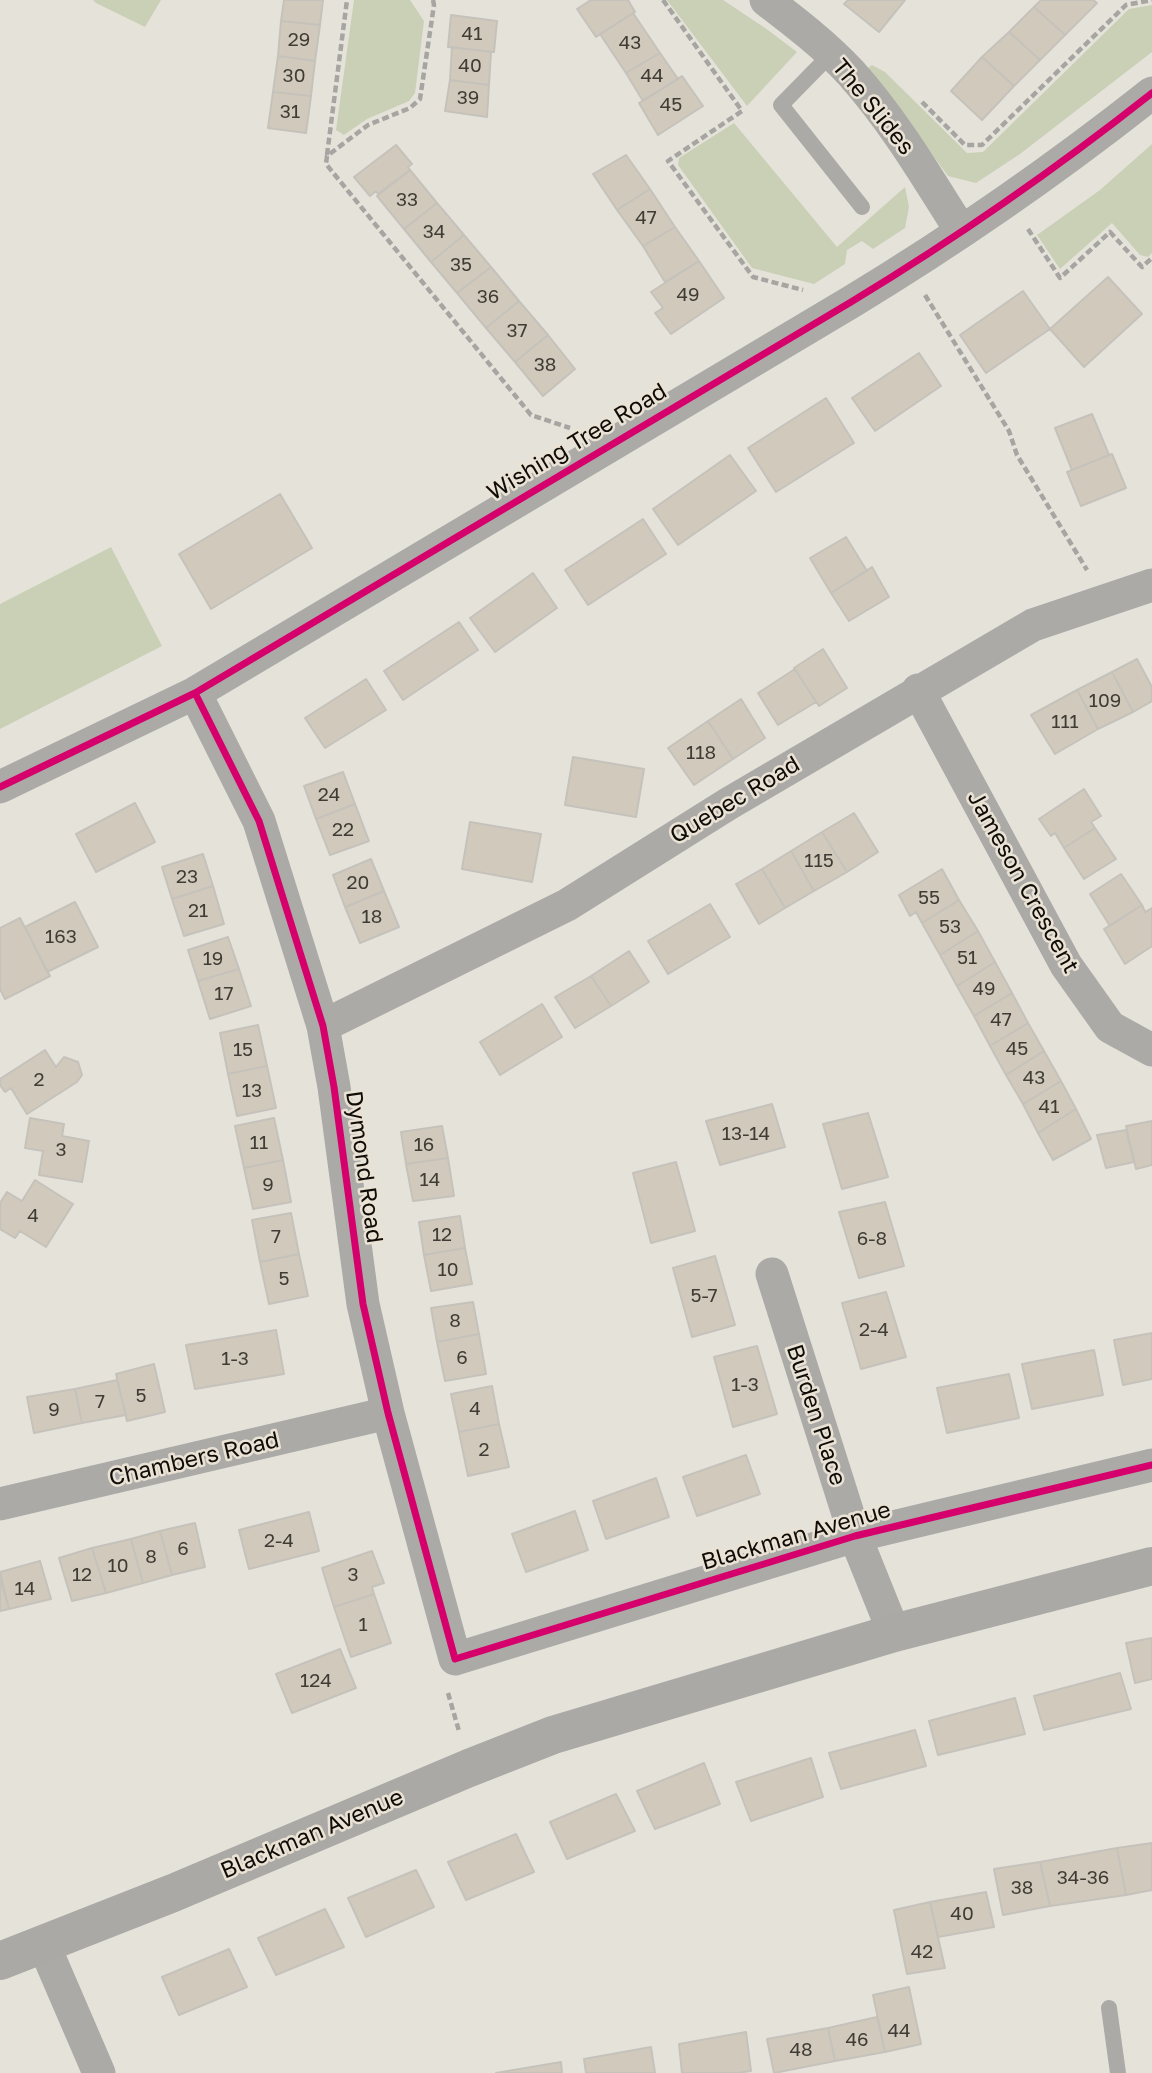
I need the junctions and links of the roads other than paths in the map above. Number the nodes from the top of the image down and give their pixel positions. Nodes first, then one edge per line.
1 (766, 0) edge
2 (831, 54) junction
3 (1152, 93) edge
4 (862, 206) dead end
5 (961, 231) junction
6 (1152, 585) edge
7 (918, 691) junction
8 (195, 693) junction
9 (0, 787) edge
10 (323, 1026) junction
11 (1152, 1050) edge
12 (772, 1275) dead end
13 (388, 1413) junction
14 (1152, 1465) edge
15 (0, 1504) edge
16 (855, 1536) junction
17 (1152, 1566) edge
18 (894, 1633) junction
19 (455, 1659) joint
20 (44, 1943) junction
21 (0, 1961) edge
22 (1109, 2008) dead end
23 (99, 2073) edge
24 (1118, 2073) edge

1 - 2 street, The Slides
2 - 4 lane
2 - 5 street, The Slides
3 - 5 street, Wishing Tree Road
5 - 8 street, Wishing Tree Road
6 - 7 street, Quebec Road
7 - 10 street, Quebec Road
7 - 11 street, Jameson Crescent
8 - 9 street, Wishing Tree Road
8 - 10 street, Dymond Road
10 - 13 street, Dymond Road
12 - 16 street, Burden Place
13 - 15 street, Chambers Road
13 - 19 street, Dymond Road
14 - 16 street, Blackman Avenue
16 - 18 street, Burden Place
16 - 19 street, Blackman Avenue
17 - 18 street, Blackman Avenue
18 - 20 street, Blackman Avenue
20 - 21 street, Blackman Avenue
20 - 23 street
22 - 24 lane

